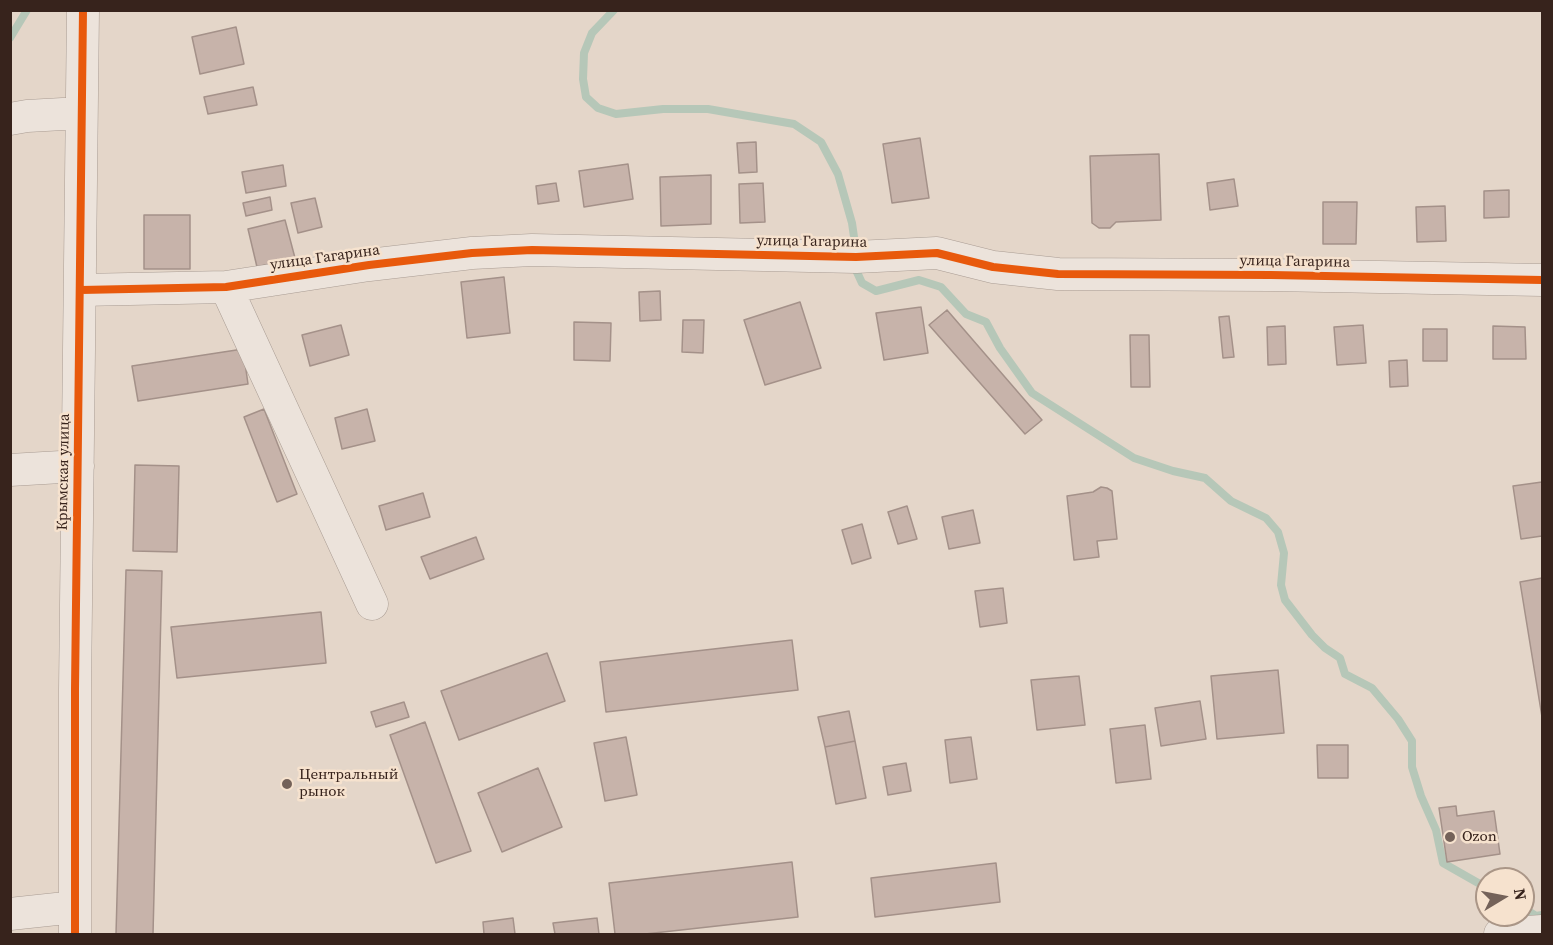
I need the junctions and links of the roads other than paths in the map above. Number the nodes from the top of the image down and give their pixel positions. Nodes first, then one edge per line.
1 (83, 10) edge
2 (81, 113) junction
3 (10, 119) edge
4 (1542, 280) edge
5 (226, 286) junction
6 (81, 290) junction
7 (78, 466) junction
8 (10, 470) edge
9 (372, 604) dead end
10 (10, 914) edge
11 (75, 921) edge
12 (1542, 931) edge
13 (1500, 934) edge

1 - 2 street, Крымская улица
2 - 3 street
2 - 6 street, Крымская улица
4 - 5 street, улица Гагарина
5 - 6 street, улица Гагарина
5 - 9 street
6 - 7 street, Крымская улица
7 - 8 street
7 - 11 street, Крымская улица
10 - 11 street
12 - 13 street

